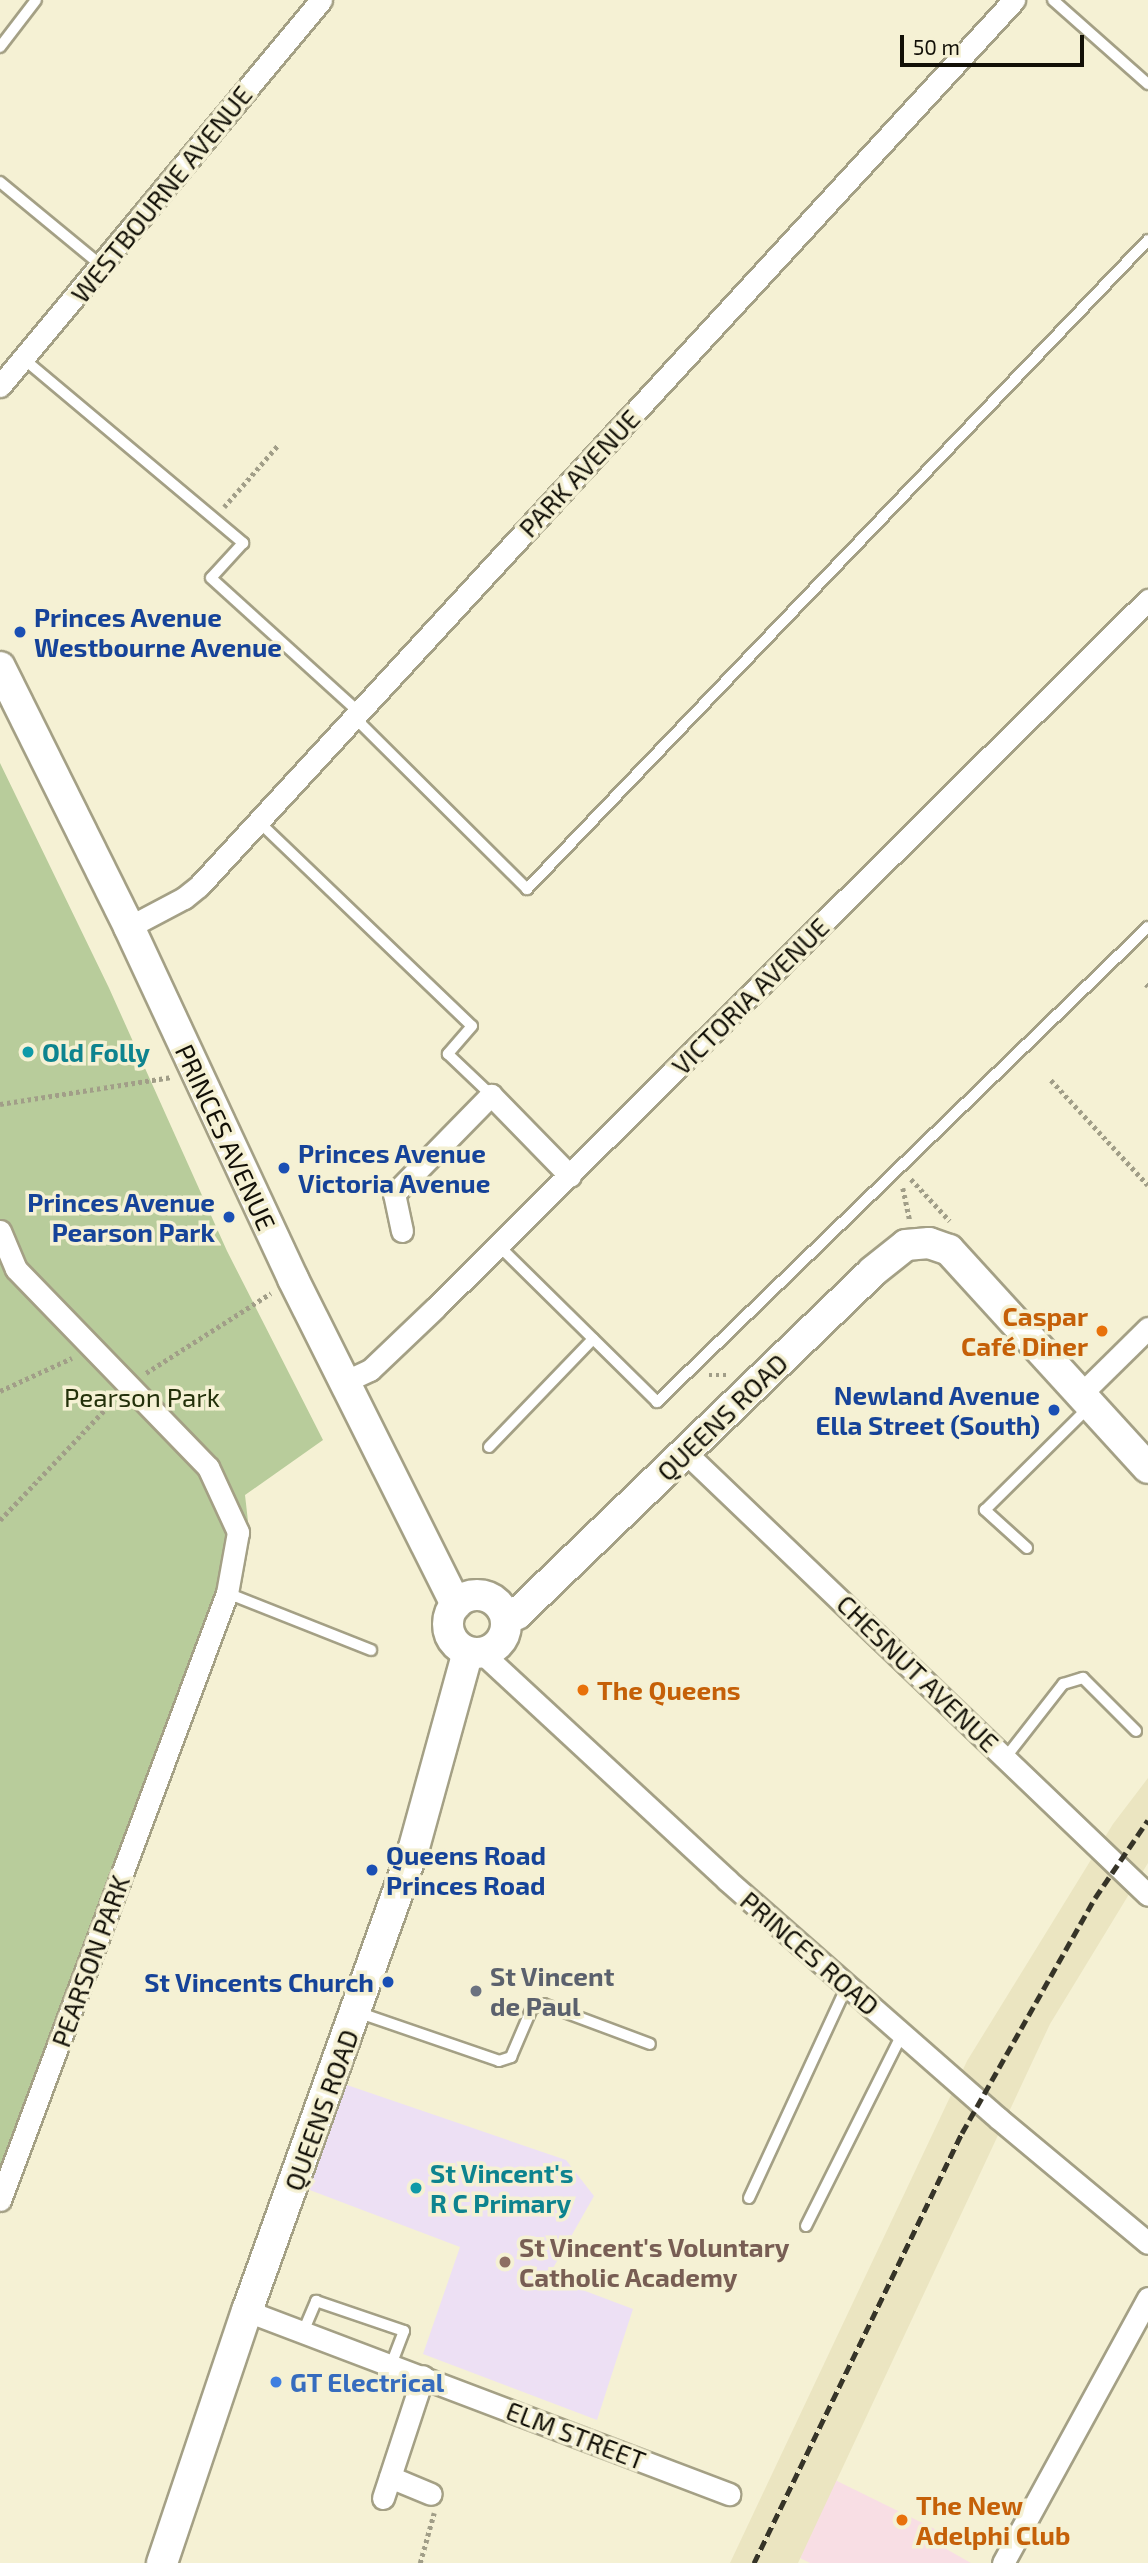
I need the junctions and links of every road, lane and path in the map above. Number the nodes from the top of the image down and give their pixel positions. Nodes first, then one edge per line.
1 (36, 0) edge
2 (321, 0) edge
3 (1014, 0) edge
4 (1053, 0) edge
5 (0, 47) edge
6 (1148, 84) edge
7 (0, 182) edge
8 (1148, 240) edge
9 (102, 266) junction
10 (25, 360) junction
11 (0, 386) edge
12 (278, 446) dead end
13 (214, 519) junction
14 (1148, 600) edge
15 (0, 667) edge
16 (356, 714) junction
17 (258, 821) junction
18 (129, 927) junction
19 (1148, 927) edge
20 (197, 1073) junction
21 (1051, 1080) dead end
22 (491, 1095) junction
23 (0, 1104) edge
24 (899, 1167) junction
25 (570, 1176) junction
26 (1148, 1185) edge
27 (0, 1231) edge
28 (402, 1231) dead end
29 (915, 1244) junction
30 (499, 1246) junction
31 (293, 1279) junction
32 (1143, 1333) edge
33 (593, 1339) junction
34 (92, 1349) junction
35 (344, 1382) junction
36 (130, 1383) junction
37 (0, 1391) edge
38 (1086, 1400) junction
39 (489, 1447) dead end
40 (686, 1453) junction
41 (1148, 1468) edge
42 (0, 1520) edge
43 (1027, 1548) dead end
44 (227, 1593) junction
45 (456, 1605) junction
46 (506, 1619) junction
47 (372, 1650) dead end
48 (475, 1653) junction
49 (1136, 1731) dead end
50 (1006, 1757) junction
51 (1148, 1895) edge
52 (847, 1986) junction
53 (357, 2012) junction
54 (902, 2034) junction
55 (650, 2044) dead end
56 (749, 2198) dead end
57 (0, 2200) edge
58 (806, 2226) dead end
59 (1148, 2243) edge
60 (1148, 2298) edge
61 (247, 2311) junction
62 (303, 2332) junction
63 (391, 2365) junction
64 (423, 2376) junction
65 (390, 2477) junction
66 (430, 2494) joint
67 (729, 2494) dead end
68 (383, 2498) dead end
69 (162, 2563) edge
70 (421, 2563) edge
71 (1003, 2563) edge

1 - 5 lane
2 - 9 street, WESTBOURNE AVENUE
3 - 16 street, PARK AVENUE
4 - 6 lane
7 - 9 lane
8 - 16 lane
9 - 10 street, WESTBOURNE AVENUE
10 - 11 street, WESTBOURNE AVENUE
10 - 13 lane
12 - 13 path
13 - 16 lane
14 - 25 street, VICTORIA AVENUE
15 - 18 street, PRINCES AVENUE
16 - 17 street, PARK AVENUE
17 - 18 street, PARK AVENUE
17 - 22 lane
18 - 20 street, PRINCES AVENUE
19 - 24 lane
20 - 23 path
20 - 31 street, PRINCES AVENUE
21 - 26 path
22 - 25 street
22 - 28 street
24 - 29 path
24 - 33 lane
25 - 30 street, VICTORIA AVENUE
27 - 34 street, PEARSON PARK
29 - 38 street
29 - 40 street, QUEENS ROAD
30 - 33 lane
30 - 35 street, VICTORIA AVENUE
31 - 35 street, PRINCES AVENUE
31 - 36 path
32 - 38 street
33 - 39 lane
34 - 36 street, PEARSON PARK
34 - 37 path
35 - 45 street, PRINCES AVENUE
36 - 42 path
36 - 44 street, PEARSON PARK
38 - 41 street
38 - 43 lane
40 - 46 street, QUEENS ROAD
40 - 50 street, CHESNUT AVENUE
44 - 47 lane
44 - 57 street, PEARSON PARK
45 - 46 street
45 - 48 street
46 - 48 street
48 - 52 street, PRINCES ROAD
48 - 53 street, QUEENS ROAD
49 - 50 lane
50 - 51 street, CHESNUT AVENUE
52 - 54 street, PRINCES ROAD
52 - 56 lane
53 - 55 lane
53 - 61 street, QUEENS ROAD
54 - 58 lane
54 - 59 street, PRINCES ROAD
60 - 71 street
61 - 62 street, ELM STREET
61 - 69 street, QUEENS ROAD
62 - 63 street, ELM STREET
62 - 63 lane
63 - 64 street, ELM STREET
64 - 65 street
64 - 67 street, ELM STREET
65 - 66 street
65 - 68 street
66 - 70 path

